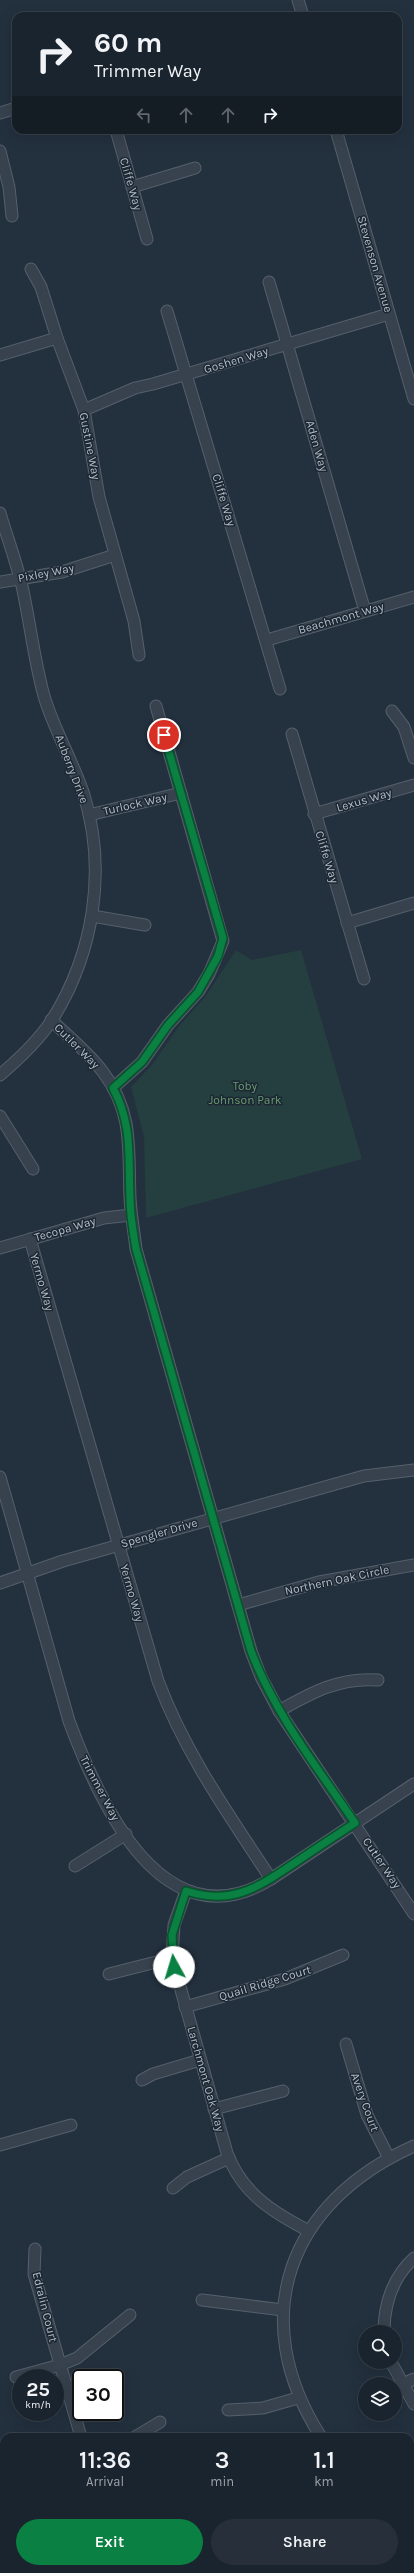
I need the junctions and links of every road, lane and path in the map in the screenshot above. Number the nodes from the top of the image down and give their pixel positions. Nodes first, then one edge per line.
1 (298, 0) edge
2 (302, 12) edge
3 (12, 109) edge
4 (0, 113) edge
5 (117, 134) edge
6 (337, 134) edge
7 (0, 151) edge
8 (195, 168) dead end
9 (132, 187) junction
10 (12, 216) dead end
11 (147, 239) dead end
12 (31, 270) dead end
13 (269, 282) dead end
14 (167, 311) dead end
15 (390, 314) junction
16 (57, 338) junction
17 (288, 344) junction
18 (0, 355) edge
19 (185, 375) junction
20 (414, 399) edge
21 (84, 410) junction
22 (0, 513) edge
23 (115, 555) junction
24 (20, 578) junction
25 (0, 582) edge
26 (414, 597) edge
27 (365, 611) junction
28 (267, 640) junction
29 (139, 655) dead end
30 (280, 688) dead end
31 (156, 706) dead end
32 (392, 711) dead end
33 (292, 734) dead end
34 (414, 758) edge
35 (414, 785) edge
36 (181, 793) junction
37 (314, 814) junction
38 (89, 815) junction
39 (414, 903) edge
40 (92, 916) junction
41 (347, 923) junction
42 (145, 925) dead end
43 (364, 979) dead end
44 (52, 1020) junction
45 (0, 1075) edge
46 (113, 1088) junction
47 (0, 1116) edge
48 (33, 1169) dead end
49 (131, 1215) junction
50 (30, 1239) junction
51 (0, 1248) edge
52 (414, 1470) edge
53 (0, 1477) edge
54 (214, 1518) junction
55 (118, 1545) junction
56 (414, 1565) edge
57 (27, 1575) junction
58 (0, 1583) edge
59 (238, 1605) junction
60 (378, 1680) dead end
61 (279, 1711) junction
62 (414, 1784) edge
63 (355, 1823) junction
64 (126, 1834) junction
65 (75, 1866) dead end
66 (271, 1879) junction
67 (186, 1891) junction
68 (414, 1914) edge
69 (343, 1955) dead end
70 (172, 1958) junction
71 (109, 1974) dead end
72 (185, 2007) junction
73 (346, 2044) dead end
74 (200, 2060) junction
75 (142, 2080) dead end
76 (283, 2091) dead end
77 (214, 2109) junction
78 (71, 2125) dead end
79 (0, 2145) edge
80 (414, 2146) edge
81 (229, 2158) junction
82 (390, 2158) junction
83 (173, 2188) dead end
84 (309, 2231) junction
85 (35, 2249) dead end
86 (414, 2258) edge
87 (202, 2300) dead end
88 (283, 2310) junction
89 (130, 2316) dead end
90 (384, 2325) edge
91 (60, 2365) junction
92 (45, 2369) edge
93 (395, 2369) edge
94 (414, 2379) edge
95 (403, 2384) junction
96 (298, 2398) junction
97 (414, 2404) edge
98 (228, 2410) dead end
99 (160, 2422) dead end
100 (80, 2433) edge
101 (142, 2433) edge
102 (319, 2433) edge

1 - 2 street
3 - 4 street
5 - 9 street, Cliffe Way
6 - 15 street, Stevenson Avenue
7 - 10 street
8 - 9 street
9 - 11 street, Cliffe Way
12 - 16 street, Gustine Way
13 - 17 street, Aden Way
14 - 19 street, Cliffe Way
15 - 17 street, Goshen Way
15 - 20 street, Stevenson Avenue
16 - 18 street
16 - 21 street, Gustine Way
17 - 19 street, Goshen Way
17 - 27 street, Aden Way
19 - 21 street, Goshen Way
19 - 28 street, Cliffe Way
21 - 23 street, Gustine Way
22 - 24 street, Auberry Drive
23 - 24 street, Pixley Way
23 - 29 street, Gustine Way
24 - 25 street, Pixley Way
24 - 38 street, Auberry Drive
26 - 27 street, Beachmont Way
27 - 28 street, Beachmont Way
28 - 30 street, Cliffe Way
31 - 36 street
32 - 34 street
33 - 37 street, Cliffe Way
35 - 37 street, Lexus Way
36 - 38 street, Turlock Way
36 - 46 street
37 - 41 street, Cliffe Way
38 - 40 street, Auberry Drive
39 - 41 street
40 - 42 street
40 - 44 street, Auberry Drive
41 - 43 street, Cliffe Way
44 - 45 street, Auberry Drive
44 - 46 street, Cutler Way
46 - 49 street, Cutler Way
47 - 48 street
49 - 50 street, Tecopa Way
49 - 54 street, Cutler Way
50 - 51 street, Tecopa Way
50 - 55 street, Yermo Way
52 - 54 street, Spengler Drive
53 - 57 street, Trimmer Way
54 - 55 street, Spengler Drive
54 - 59 street, Cutler Way
55 - 57 street, Spengler Drive
55 - 66 street, Yermo Way
56 - 59 street, Northern Oak Circle
57 - 58 street, Spengler Drive
57 - 64 street, Trimmer Way
59 - 61 street, Cutler Way
60 - 61 street
61 - 63 street, Cutler Way
62 - 63 street
63 - 66 street, Trimmer Way
63 - 68 street, Cutler Way
64 - 65 street
64 - 67 street, Trimmer Way
66 - 67 street, Trimmer Way
67 - 70 street, Larchmont Oak Way
69 - 72 street, Quail Ridge Court
70 - 71 street
70 - 72 street, Larchmont Oak Way
72 - 74 street, Larchmont Oak Way
73 - 82 street, Avery Court
74 - 75 street
74 - 77 street, Larchmont Oak Way
76 - 77 street
77 - 81 street, Larchmont Oak Way
78 - 79 street
80 - 82 street
81 - 83 street
81 - 84 street, Larchmont Oak Way
82 - 84 street
84 - 88 street
85 - 91 street, Edralin Court
86 - 90 street
87 - 88 street
88 - 96 street
89 - 91 street
91 - 92 street
91 - 100 street, Edralin Court
93 - 95 street
94 - 95 street
95 - 97 street
96 - 98 street
96 - 102 street
99 - 101 street

